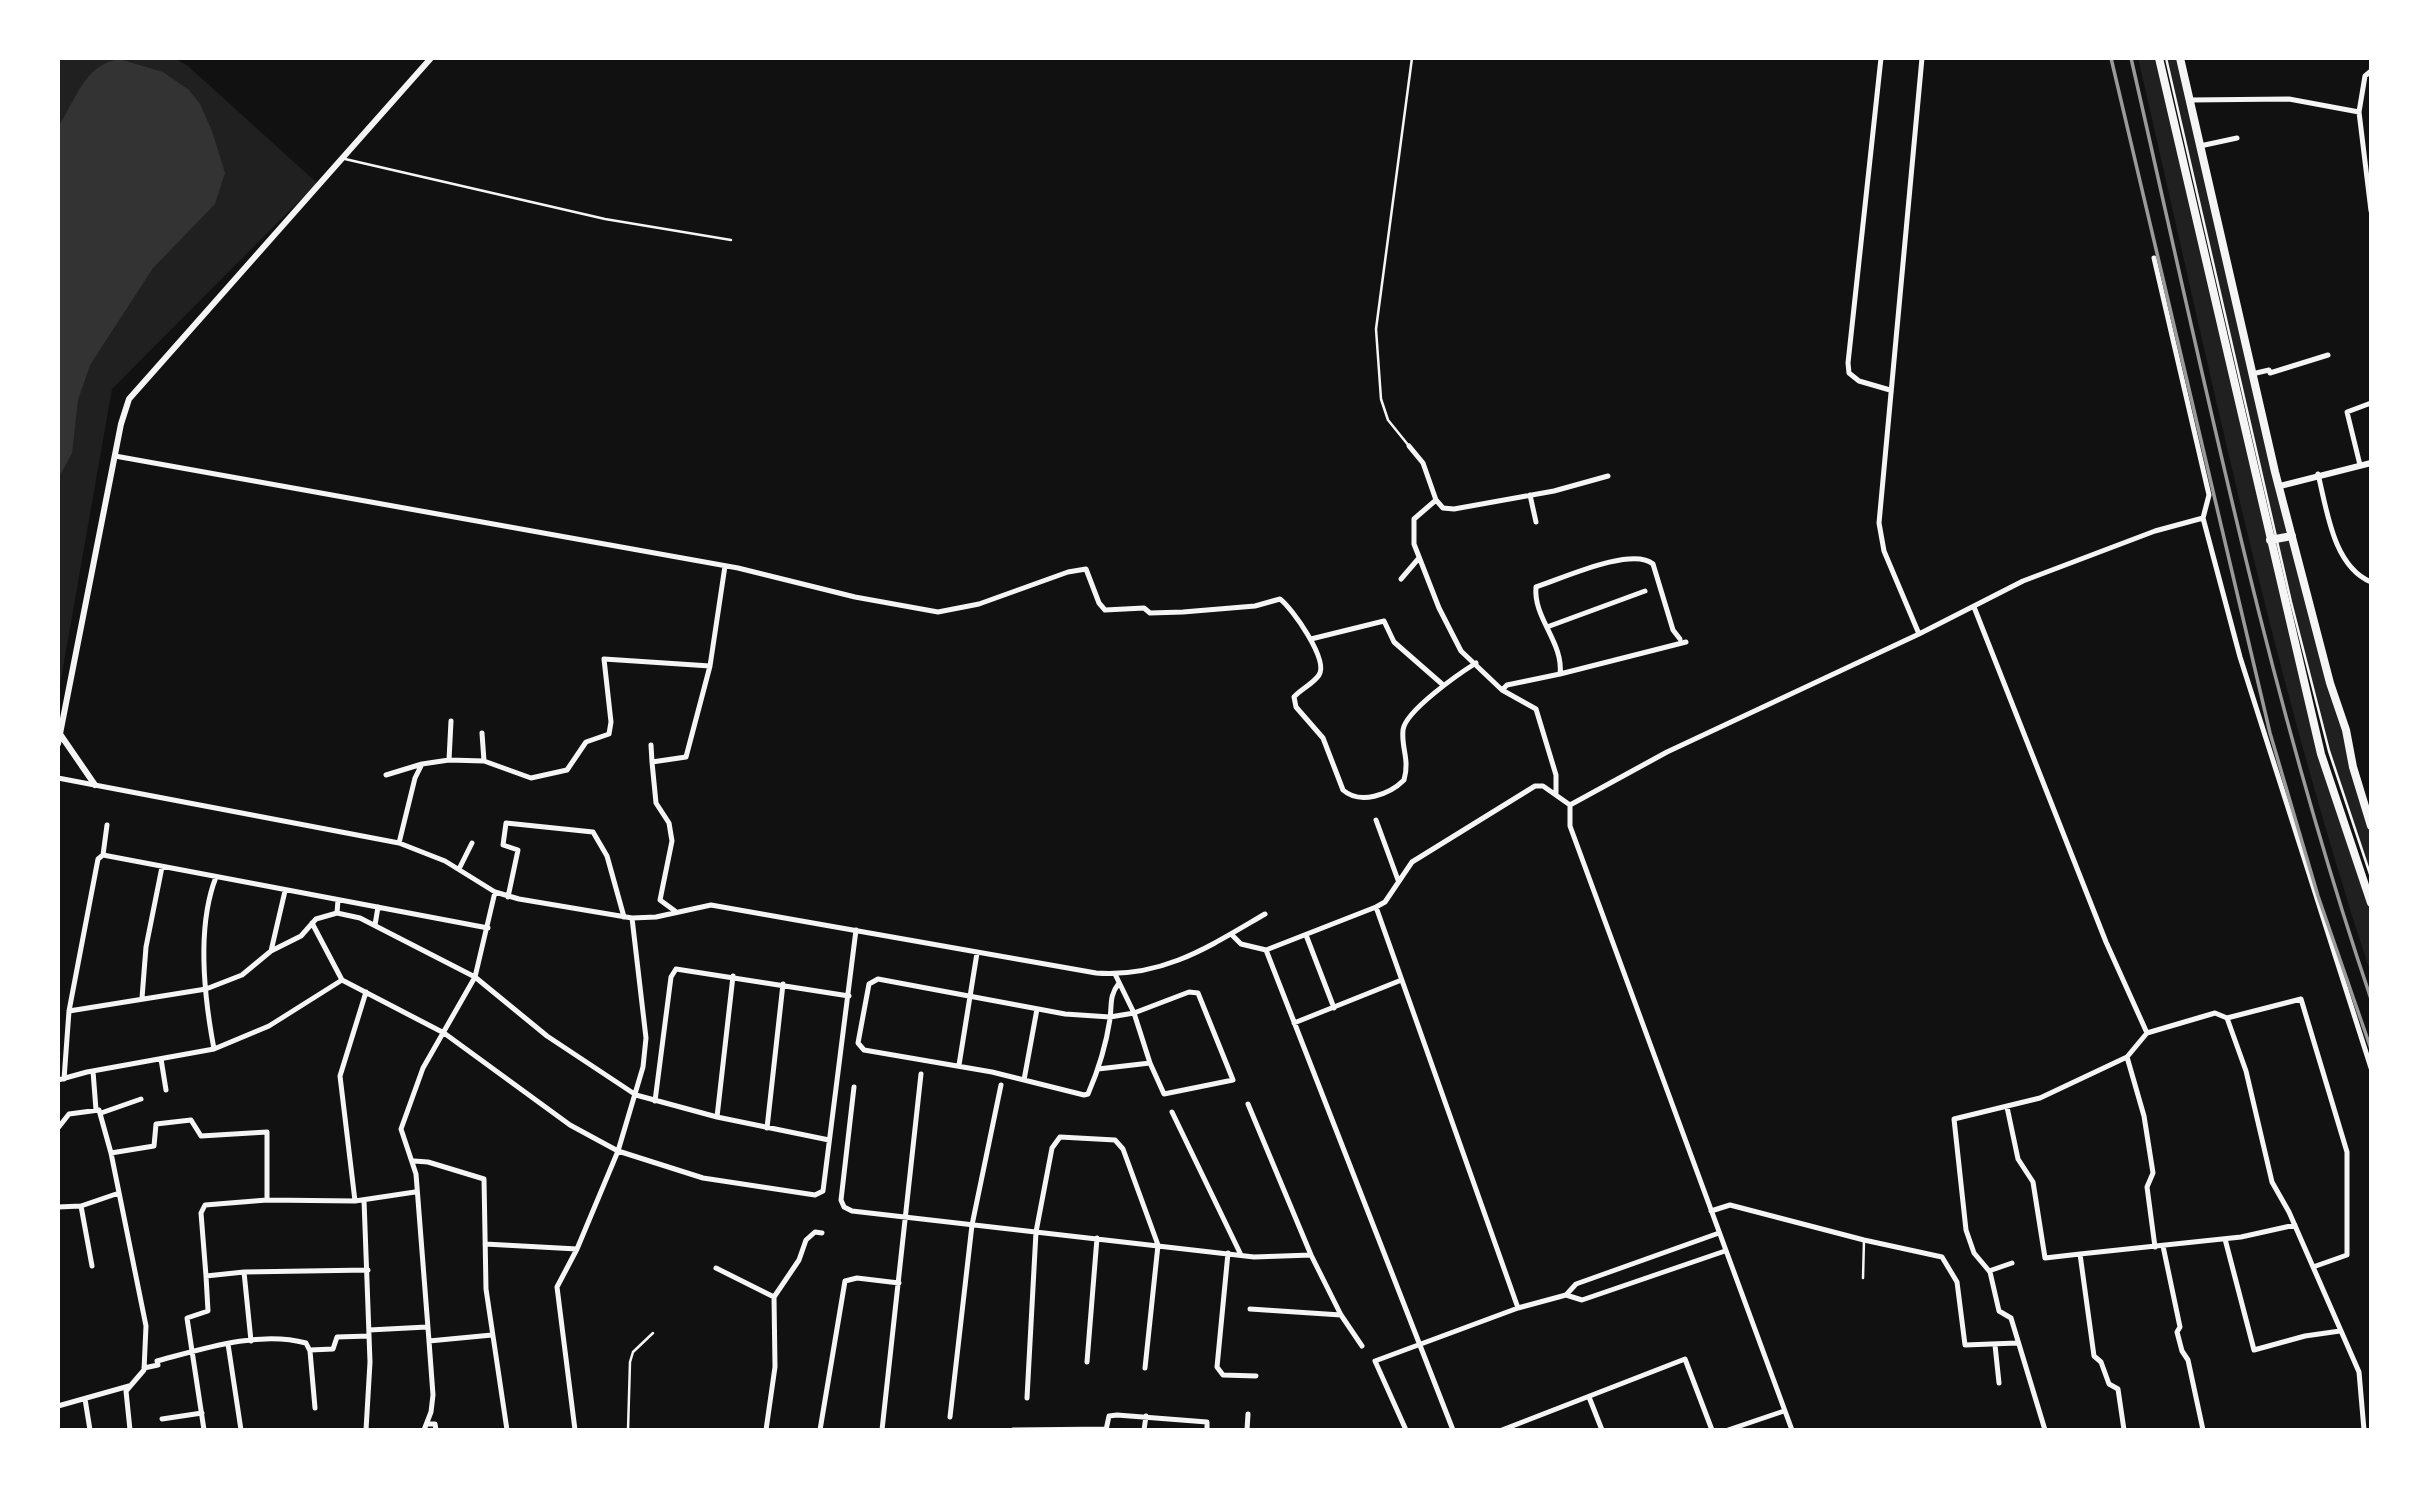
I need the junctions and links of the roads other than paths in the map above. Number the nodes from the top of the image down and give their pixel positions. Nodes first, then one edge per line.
1 (431, 58) edge
2 (1412, 58) edge
3 (1881, 58) edge
4 (1922, 58) edge
5 (2159, 58) edge
6 (2166, 58) edge
7 (2180, 58) edge
8 (2371, 71) edge
9 (2190, 100) junction
10 (2359, 112) junction
11 (2237, 138) dead end
12 (2200, 146) junction
13 (341, 158) junction
14 (2371, 211) edge
15 (731, 240) dead end
16 (2154, 258) dead end
17 (2328, 355) dead end
18 (2252, 374) junction
19 (1889, 390) junction
20 (2371, 403) edge
21 (1409, 446) joint
22 (115, 456) junction
23 (2371, 463) edge
24 (2360, 465) junction
25 (2318, 474) junction
26 (1608, 476) dead end
27 (2280, 486) junction
28 (1530, 495) junction
29 (1436, 500) junction
30 (2203, 518) junction
31 (1536, 522) dead end
32 (2292, 536) junction
33 (2273, 539) junction
34 (1419, 558) junction
35 (724, 566) junction
36 (1401, 579) dead end
37 (2371, 582) edge
38 (1645, 591) dead end
39 (1974, 607) junction
40 (1547, 627) junction
41 (1919, 634) junction
42 (1311, 639) junction
43 (1680, 639) dead end
44 (1686, 642) dead end
45 (1476, 663) junction
46 (710, 666) junction
47 (1560, 674) junction
48 (1442, 684) junction
49 (1502, 690) junction
50 (452, 721) dead end
51 (482, 733) dead end
52 (60, 734) junction
53 (58, 744) edge
54 (652, 746) dead end
55 (449, 760) junction
56 (484, 761) junction
57 (652, 762) junction
58 (422, 764) junction
59 (386, 775) dead end
60 (58, 778) edge
61 (95, 785) junction
62 (1556, 793) junction
63 (1570, 805) junction
64 (1376, 820) dead end
65 (107, 825) dead end
66 (2371, 826) edge
67 (399, 843) junction
68 (472, 843) dead end
69 (103, 855) junction
70 (162, 867) junction
71 (459, 869) junction
72 (216, 877) junction
73 (2371, 877) edge
74 (1398, 880) junction
75 (285, 891) junction
76 (495, 892) junction
77 (508, 897) junction
78 (338, 900) junction
79 (2371, 902) edge
80 (1376, 907) junction
81 (378, 908) junction
82 (676, 911) junction
83 (337, 913) junction
84 (1265, 914) dead end
85 (624, 917) junction
86 (632, 918) junction
87 (312, 923) junction
88 (375, 925) junction
89 (488, 928) junction
90 (856, 930) junction
91 (1231, 934) junction
92 (1306, 935) junction
93 (1266, 950) junction
94 (271, 951) junction
95 (977, 953) junction
96 (1115, 974) junction
97 (733, 976) junction
98 (475, 977) junction
99 (342, 980) junction
100 (1399, 981) junction
101 (1119, 983) junction
102 (783, 984) junction
103 (205, 989) junction
104 (366, 992) junction
105 (849, 996) junction
106 (970, 997) junction
107 (142, 998) junction
108 (1334, 1007) junction
109 (1037, 1009) junction
110 (69, 1011) junction
111 (1134, 1013) junction
112 (1111, 1017) junction
113 (2227, 1018) junction
114 (1294, 1023) junction
115 (444, 1034) junction
116 (2147, 1034) junction
117 (214, 1049) junction
118 (2127, 1057) junction
119 (161, 1059) junction
120 (1150, 1063) junction
121 (959, 1065) junction
122 (2371, 1068) edge
123 (1098, 1069) junction
124 (93, 1071) junction
125 (920, 1074) dead end
126 (61, 1080) edge
127 (1024, 1080) junction
128 (1001, 1085) dead end
129 (853, 1087) dead end
130 (166, 1090) dead end
131 (636, 1095) junction
132 (141, 1099) dead end
133 (655, 1101) junction
134 (1248, 1104) dead end
135 (2007, 1107) junction
136 (98, 1111) junction
137 (1172, 1112) dead end
138 (717, 1116) junction
139 (58, 1128) edge
140 (767, 1128) junction
141 (829, 1140) junction
142 (618, 1151) junction
143 (111, 1153) junction
144 (414, 1161) junction
145 (415, 1192) junction
146 (119, 1193) junction
147 (267, 1200) junction
148 (364, 1200) junction
149 (355, 1201) junction
150 (81, 1206) junction
151 (58, 1207) edge
152 (1711, 1211) junction
153 (906, 1217) junction
154 (972, 1224) junction
155 (2295, 1225) junction
156 (1036, 1232) junction
157 (822, 1233) dead end
158 (1719, 1233) junction
159 (1097, 1238) junction
160 (2225, 1239) junction
161 (1864, 1240) junction
162 (485, 1244) junction
163 (1158, 1245) junction
164 (2162, 1246) junction
165 (2155, 1247) junction
166 (577, 1249) junction
167 (1726, 1251) junction
168 (1228, 1253) junction
169 (2080, 1254) junction
170 (1241, 1255) junction
171 (1311, 1255) junction
172 (2012, 1263) dead end
173 (92, 1266) dead end
174 (2313, 1267) junction
175 (716, 1268) dead end
176 (368, 1270) junction
177 (1989, 1271) junction
178 (244, 1272) junction
179 (206, 1276) junction
180 (1863, 1278) dead end
181 (899, 1283) junction
182 (1566, 1295) junction
183 (774, 1297) junction
184 (1518, 1308) junction
185 (1250, 1309) dead end
186 (1341, 1315) junction
187 (428, 1327) junction
188 (2340, 1331) junction
189 (369, 1333) junction
190 (653, 1333) dead end
191 (492, 1335) junction
192 (251, 1341) junction
193 (429, 1341) junction
194 (1420, 1343) junction
195 (2017, 1343) junction
196 (228, 1344) junction
197 (1995, 1345) junction
198 (1362, 1346) dead end
199 (310, 1350) junction
200 (192, 1352) junction
201 (1087, 1362) dead end
202 (144, 1368) junction
203 (1145, 1368) dead end
204 (1256, 1376) dead end
205 (1999, 1383) dead end
206 (129, 1386) junction
207 (1589, 1397) junction
208 (85, 1398) junction
209 (1027, 1398) dead end
210 (58, 1406) edge
211 (315, 1408) dead end
212 (1784, 1411) junction
213 (202, 1413) junction
214 (1248, 1414) dead end
215 (1146, 1416) junction
216 (950, 1417) dead end
217 (162, 1419) dead end
218 (428, 1424) junction
219 (90, 1430) edge
220 (130, 1430) edge
221 (205, 1430) edge
222 (240, 1430) edge
223 (366, 1430) edge
224 (424, 1430) edge
225 (436, 1430) edge
226 (507, 1430) edge
227 (575, 1430) edge
228 (628, 1430) edge
229 (766, 1430) edge
230 (820, 1430) edge
231 (882, 1430) edge
232 (1013, 1430) edge
233 (1106, 1430) edge
234 (1144, 1430) edge
235 (1207, 1430) edge
236 (1247, 1430) edge
237 (1406, 1430) edge
238 (1453, 1430) edge
239 (1502, 1430) edge
240 (1602, 1430) edge
241 (1712, 1430) edge
242 (1728, 1430) edge
243 (1792, 1430) edge
244 (2045, 1430) edge
245 (2124, 1430) edge
246 (2203, 1430) edge
247 (2364, 1430) edge

1 - 13 street
2 - 21 lane
3 - 19 street
4 - 19 street
5 - 33 main road
6 - 33 lane
7 - 9 main road
8 - 10 street
9 - 10 street
9 - 12 main road
10 - 14 street
11 - 12 street
12 - 18 main road
13 - 15 lane
13 - 22 street
16 - 30 street
17 - 18 street
18 - 27 main road
19 - 41 street
20 - 24 street
21 - 29 street
22 - 35 street
22 - 52 street
23 - 24 street
24 - 25 street
25 - 27 street
25 - 37 street
26 - 28 street
27 - 32 main road
28 - 29 street
28 - 31 street
29 - 34 street
30 - 39 street
30 - 122 street
32 - 33 main road
32 - 66 main road
33 - 73 lane
33 - 79 main road
34 - 36 street
34 - 45 street
35 - 42 street
35 - 46 street
38 - 40 street
39 - 41 street
39 - 116 street
40 - 43 street
40 - 47 street
41 - 63 street
42 - 48 street
42 - 48 street
44 - 47 street
45 - 48 street
45 - 49 street
46 - 56 street
46 - 57 street
47 - 49 street
49 - 62 street
50 - 55 street
51 - 56 street
52 - 53 street
52 - 61 street
54 - 57 street
55 - 56 street
55 - 58 street
57 - 82 street
58 - 59 street
58 - 67 street
60 - 61 street
61 - 67 street
62 - 63 street
62 - 74 street
63 - 152 street
64 - 74 street
65 - 69 street
67 - 71 street
68 - 71 street
69 - 70 street
69 - 110 street
70 - 72 street
70 - 107 street
71 - 76 street
72 - 75 street
72 - 103 street
74 - 80 street
75 - 78 street
75 - 94 street
76 - 77 street
76 - 89 street
77 - 85 street
77 - 85 street
78 - 81 street
78 - 83 street
80 - 92 street
80 - 100 street
81 - 88 street
81 - 89 street
82 - 86 street
82 - 90 street
83 - 87 street
83 - 88 street
84 - 91 street
85 - 86 street
86 - 131 street
87 - 94 street
87 - 99 street
88 - 98 street
89 - 98 street
90 - 95 street
90 - 105 street
91 - 93 street
91 - 96 street
92 - 93 street
92 - 108 street
93 - 114 street
94 - 103 street
95 - 96 street
95 - 106 street
96 - 101 street
97 - 102 street
97 - 133 street
97 - 138 street
98 - 115 street
98 - 131 street
99 - 104 street
99 - 117 street
100 - 108 street
100 - 184 street
101 - 111 street
101 - 112 street
102 - 105 street
102 - 140 street
103 - 107 street
103 - 117 street
104 - 115 street
104 - 149 street
105 - 141 street
106 - 109 street
106 - 121 street
106 - 121 street
107 - 110 street
108 - 114 street
109 - 112 street
109 - 127 street
110 - 126 street
111 - 112 street
111 - 120 street
111 - 120 street
112 - 123 street
113 - 116 street
113 - 155 street
113 - 174 street
114 - 194 street
115 - 142 street
115 - 144 street
116 - 118 street
117 - 119 street
118 - 135 street
118 - 165 street
119 - 124 street
119 - 130 street
120 - 123 street
121 - 127 street
123 - 127 street
124 - 126 street
124 - 136 street
125 - 153 street
128 - 154 street
129 - 153 street
131 - 133 street
131 - 142 street
132 - 136 street
133 - 138 street
134 - 171 street
135 - 169 street
135 - 177 street
136 - 139 street
136 - 143 street
137 - 170 street
138 - 140 street
140 - 141 street
141 - 142 street
142 - 166 street
143 - 146 street
143 - 147 street
144 - 145 street
144 - 162 street
145 - 148 street
145 - 187 street
146 - 150 street
146 - 202 street
147 - 149 street
147 - 179 street
148 - 149 street
148 - 176 street
150 - 151 street
150 - 173 street
152 - 158 street
152 - 161 street
153 - 154 street
153 - 181 street
154 - 156 street
154 - 216 street
155 - 160 street
155 - 174 street
156 - 159 street
156 - 163 street
156 - 209 street
157 - 183 street
158 - 167 street
158 - 182 street
159 - 163 street
159 - 201 street
160 - 164 street
160 - 188 street
161 - 180 lane
161 - 197 street
162 - 166 street
162 - 191 street
163 - 168 street
163 - 203 street
164 - 165 street
164 - 246 street
165 - 169 street
166 - 227 street
167 - 182 street
167 - 212 street
168 - 170 street
168 - 204 street
169 - 245 street
170 - 171 street
171 - 186 street
172 - 177 street
174 - 188 street
175 - 183 street
176 - 178 street
176 - 189 street
177 - 195 street
178 - 179 street
178 - 192 street
179 - 200 street
181 - 230 street
181 - 231 street
182 - 184 street
183 - 229 street
184 - 194 street
185 - 186 street
186 - 198 street
187 - 189 street
187 - 193 street
188 - 247 street
189 - 199 street
189 - 223 street
190 - 228 lane
191 - 193 street
191 - 226 street
192 - 196 street
192 - 199 street
193 - 218 street
194 - 237 street
194 - 238 street
195 - 197 street
195 - 244 street
196 - 200 street
196 - 222 street
197 - 205 street
199 - 211 street
200 - 202 street
200 - 213 street
202 - 206 street
206 - 208 street
206 - 220 street
207 - 239 street
207 - 240 street
207 - 241 street
208 - 210 street
208 - 219 street
212 - 242 street
212 - 243 street
213 - 217 street
213 - 221 street
214 - 236 street
215 - 233 street
215 - 234 street
215 - 235 street
218 - 224 street
218 - 225 street
232 - 233 street

